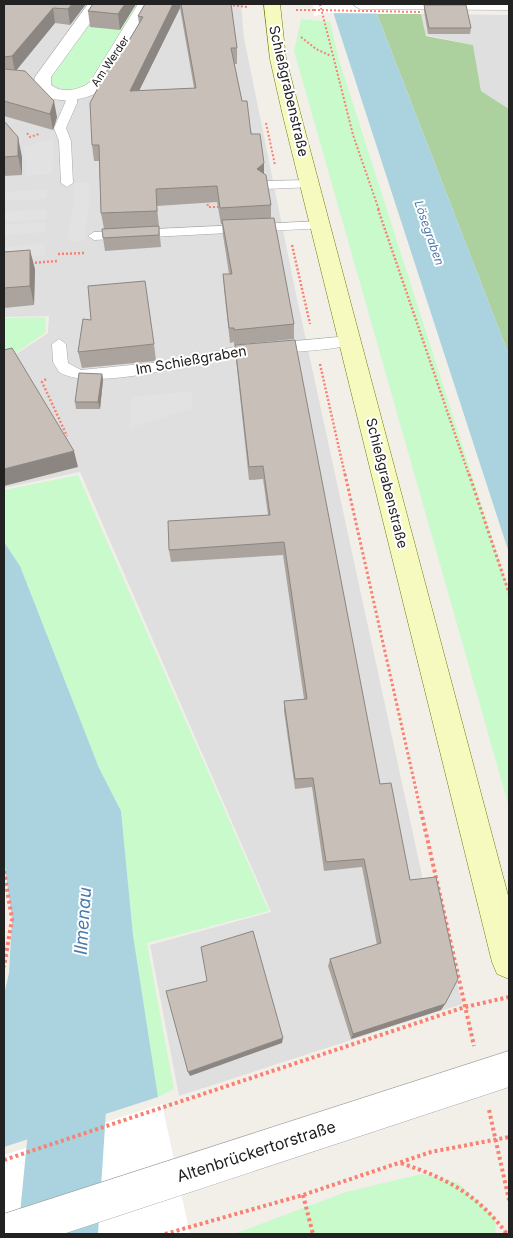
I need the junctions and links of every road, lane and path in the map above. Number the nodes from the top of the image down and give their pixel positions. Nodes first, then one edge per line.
1 (96, 4) edge
2 (146, 4) edge
3 (272, 4) edge
4 (320, 4) edge
5 (360, 4) edge
6 (229, 5) edge
7 (509, 5) edge
8 (253, 8) dead end
9 (420, 8) edge
10 (291, 10) dead end
11 (295, 32) dead end
12 (332, 56) junction
13 (24, 81) edge
14 (42, 81) junction
15 (72, 95) junction
16 (265, 122) dead end
17 (67, 183) dead end
18 (310, 184) junction
19 (279, 185) junction
20 (265, 186) edge
21 (214, 196) edge
22 (222, 207) edge
23 (321, 225) junction
24 (288, 227) junction
25 (94, 236) dead end
26 (58, 254) dead end
27 (74, 254) dead end
28 (58, 260) dead end
29 (22, 263) edge
30 (350, 341) junction
31 (59, 344) dead end
32 (315, 344) junction
33 (63, 368) junction
34 (67, 436) edge
35 (509, 593) edge
36 (4, 871) edge
37 (509, 962) edge
38 (4, 967) edge
39 (509, 997) edge
40 (465, 1006) junction
41 (495, 1073) edge
42 (509, 1137) edge
43 (496, 1139) junction
44 (4, 1160) edge
45 (401, 1163) junction
46 (303, 1195) junction
47 (509, 1200) edge
48 (4, 1234) edge
49 (165, 1234) edge
50 (313, 1234) edge
51 (507, 1234) edge

1 - 14 street
2 - 15 street, Am Werder
3 - 18 main road, Schießgrabenstraße
4 - 12 path
5 - 9 street
6 - 8 path
7 - 9 street
9 - 10 path, bridge
11 - 12 path
12 - 35 path
13 - 14 street
14 - 15 street, Am Werder
15 - 17 lane
16 - 19 path
18 - 19 lane
18 - 23 main road, Schießgrabenstraße
19 - 20 lane
21 - 22 path
23 - 24 lane
23 - 30 main road, Schießgrabenstraße
24 - 25 lane
24 - 32 path
26 - 27 path
28 - 29 path
30 - 32 lane, Im Schießgraben
30 - 37 main road, Schießgrabenstraße
31 - 33 lane
32 - 33 lane, Im Schießgraben
32 - 40 path
33 - 34 path
36 - 38 path
39 - 40 path
40 - 41 path
40 - 44 path
41 - 48 street, Altenbrückertorstraße
42 - 43 path
43 - 45 path
43 - 47 path
45 - 46 path
45 - 51 path
46 - 49 path
46 - 50 path

